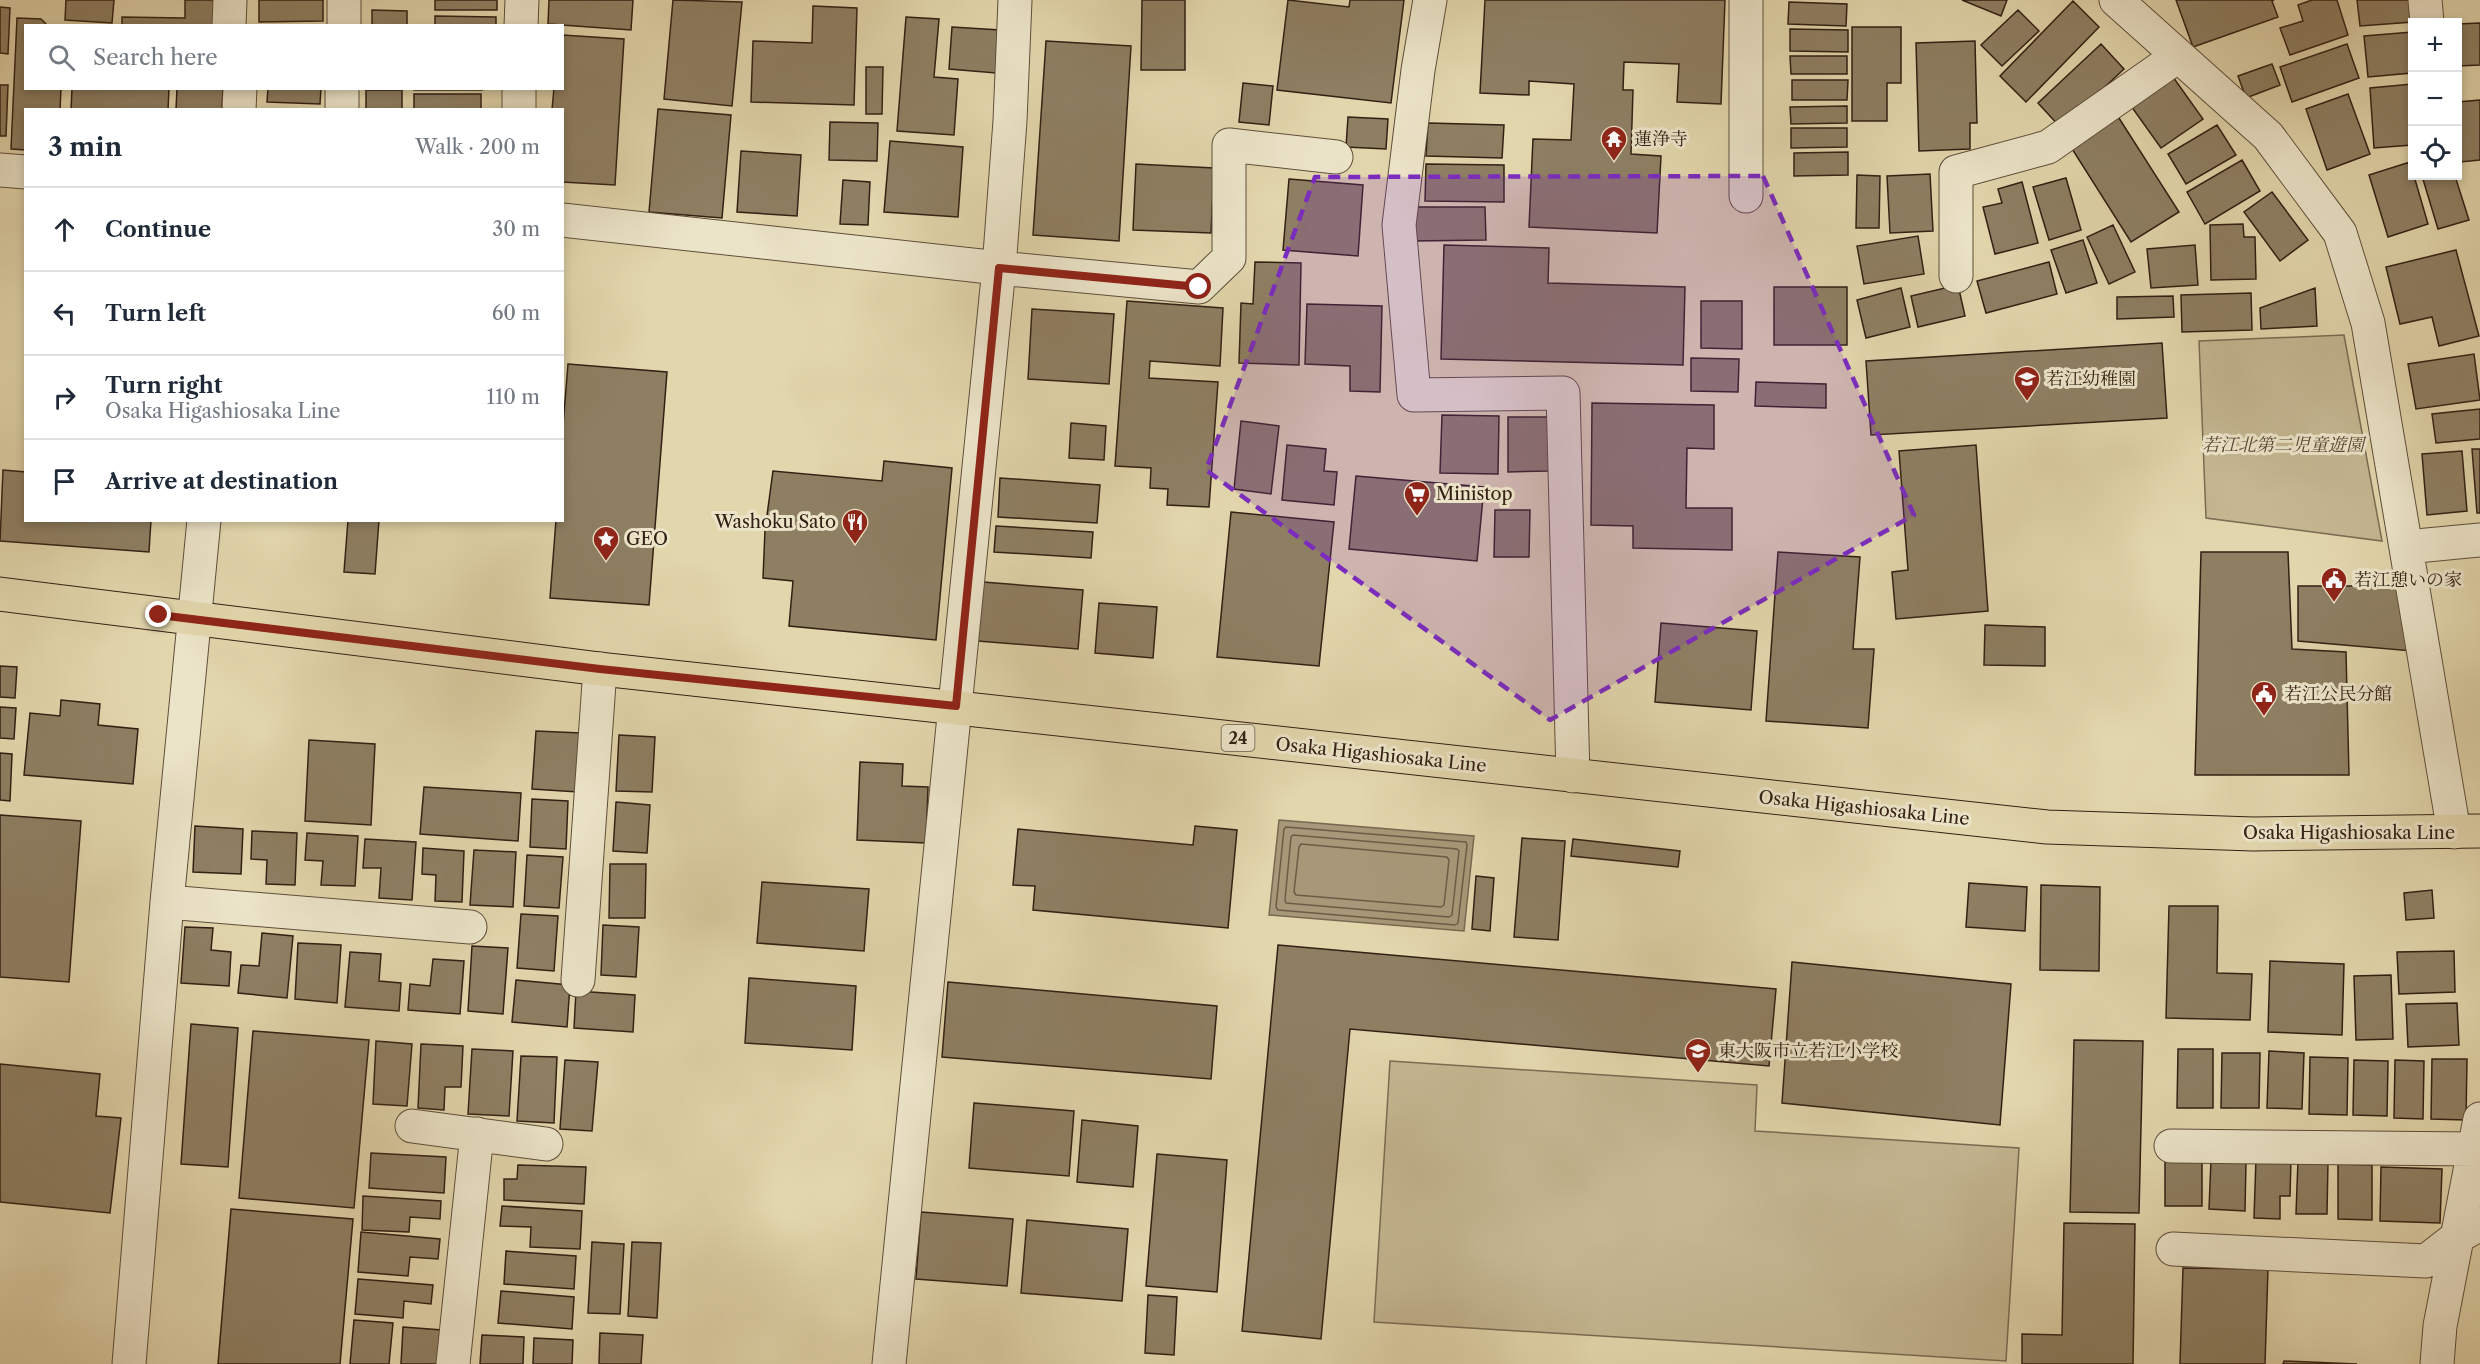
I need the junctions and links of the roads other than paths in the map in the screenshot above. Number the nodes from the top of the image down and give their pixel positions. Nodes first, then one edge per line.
1 (230, 0) edge
2 (344, 0) edge
3 (522, 0) edge
4 (1015, 0) edge
5 (1430, 0) edge
6 (1746, 0) edge
7 (2116, 0) edge
8 (2425, 0) edge
9 (2427, 18) edge
10 (230, 24) edge
11 (344, 24) edge
12 (521, 24) edge
13 (2178, 56) junction
14 (240, 90) edge
15 (342, 90) edge
16 (519, 90) edge
17 (239, 108) edge
18 (342, 108) edge
19 (519, 108) edge
20 (1336, 157) dead end
21 (0, 170) edge
22 (24, 172) edge
23 (1746, 196) dead end
24 (564, 220) edge
25 (999, 268) junction
26 (1956, 276) dead end
27 (204, 522) edge
28 (2480, 540) edge
29 (2406, 547) junction
30 (0, 594) edge
31 (194, 620) junction
32 (600, 669) junction
33 (956, 706) junction
34 (1573, 776) junction
35 (2467, 832) edge
36 (167, 902) junction
37 (470, 927) dead end
38 (578, 980) dead end
39 (411, 1126) dead end
40 (477, 1134) junction
41 (2477, 1134) edge
42 (546, 1144) dead end
43 (2171, 1146) dead end
44 (2469, 1231) edge
45 (2174, 1249) dead end
46 (129, 1364) edge
47 (453, 1364) edge
48 (890, 1364) edge
49 (2437, 1364) edge

1 - 10 street
2 - 11 street
3 - 12 street
4 - 25 street
5 - 34 street
6 - 23 street
7 - 13 street
8 - 9 street
13 - 26 street
13 - 29 street
14 - 17 street
15 - 18 street
16 - 19 street
20 - 25 street
21 - 22 street
24 - 25 street
25 - 33 street
27 - 31 street
28 - 29 street
29 - 35 street
30 - 31 main road, Osaka Higashiosaka Line / 24
31 - 32 main road, Osaka Higashiosaka Line / 24
31 - 36 street
32 - 33 main road, Osaka Higashiosaka Line / 24
32 - 38 street
33 - 34 main road, Osaka Higashiosaka Line / 24
33 - 48 street
34 - 35 main road, Osaka Higashiosaka Line / 24
36 - 37 street
36 - 46 street
39 - 40 street
40 - 42 street
40 - 47 street
41 - 43 street
41 - 44 street
44 - 45 street
44 - 49 street

